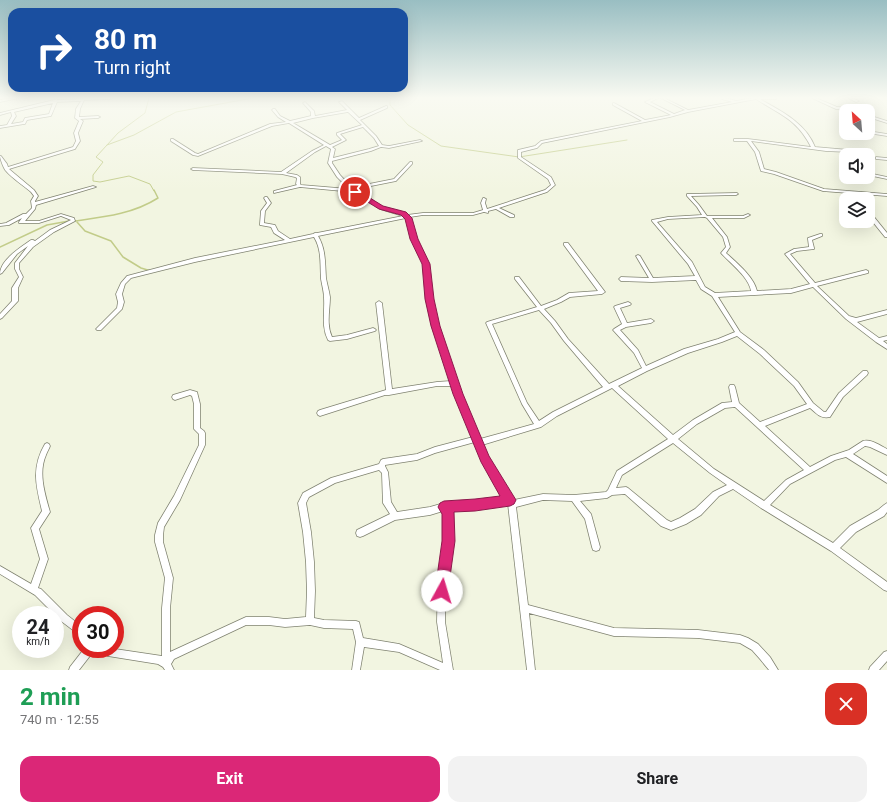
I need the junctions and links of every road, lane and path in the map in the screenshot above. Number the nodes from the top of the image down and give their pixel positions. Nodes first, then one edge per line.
1 (77, 129) edge
2 (261, 129) edge
3 (301, 129) edge
4 (352, 129) edge
5 (366, 129) edge
6 (600, 129) edge
7 (803, 129) edge
8 (875, 133) edge
9 (887, 135) edge
10 (172, 140) dead end
11 (735, 140) dead end
12 (748, 140) junction
13 (420, 141) dead end
14 (381, 146) junction
15 (330, 147) junction
16 (813, 147) junction
17 (839, 151) edge
18 (0, 157) edge
19 (877, 158) dead end
20 (332, 159) junction
21 (887, 159) edge
22 (411, 163) dead end
23 (6, 168) junction
24 (193, 169) dead end
25 (282, 173) junction
26 (875, 175) edge
27 (887, 178) edge
28 (300, 186) junction
29 (94, 187) dead end
30 (275, 192) dead end
31 (355, 192) junction
32 (855, 192) edge
33 (736, 194) dead end
34 (875, 194) edge
35 (887, 195) edge
36 (266, 198) dead end
37 (484, 199) dead end
38 (34, 204) junction
39 (495, 208) junction
40 (486, 212) junction
41 (27, 214) junction
42 (748, 215) dead end
43 (407, 216) junction
44 (512, 216) dead end
45 (707, 217) junction
46 (875, 221) edge
47 (0, 225) edge
48 (48, 234) junction
49 (315, 234) junction
50 (820, 235) dead end
51 (887, 236) edge
52 (289, 240) junction
53 (566, 244) dead end
54 (638, 256) dead end
55 (0, 272) edge
56 (866, 272) dead end
57 (517, 278) dead end
58 (697, 278) junction
59 (621, 279) dead end
60 (652, 280) junction
61 (814, 286) junction
62 (752, 293) junction
63 (714, 295) junction
64 (379, 303) dead end
65 (628, 304) dead end
66 (540, 308) junction
67 (887, 312) edge
68 (0, 317) edge
69 (848, 318) junction
70 (651, 321) dead end
71 (625, 325) junction
72 (99, 329) dead end
73 (373, 330) dead end
74 (738, 333) junction
75 (887, 338) edge
76 (878, 341) junction
77 (887, 347) edge
78 (645, 369) junction
79 (864, 373) dead end
80 (455, 383) junction
81 (611, 387) junction
82 (732, 388) dead end
83 (389, 393) junction
84 (175, 397) dead end
85 (736, 404) junction
86 (811, 406) junction
87 (320, 414) dead end
88 (538, 425) junction
89 (760, 425) junction
90 (673, 439) junction
91 (477, 441) junction
92 (47, 446) dead end
93 (887, 452) edge
94 (847, 454) junction
95 (381, 466) junction
96 (810, 471) junction
97 (887, 480) edge
98 (733, 485) junction
99 (611, 492) junction
100 (574, 498) junction
101 (511, 502) junction
102 (764, 506) junction
103 (444, 507) junction
104 (887, 507) edge
105 (395, 516) junction
106 (360, 533) dead end
107 (596, 547) dead end
108 (834, 548) junction
109 (0, 570) edge
110 (887, 587) edge
111 (34, 588) junction
112 (524, 608) junction
113 (310, 621) junction
114 (72, 624) edge
115 (360, 642) junction
116 (124, 654) edge
117 (887, 655) edge
118 (83, 658) edge
119 (168, 667) edge
120 (448, 669) edge
121 (73, 670) edge
122 (356, 670) edge
123 (531, 670) edge
124 (774, 670) edge
125 (873, 670) edge

1 - 23 street
2 - 10 street
3 - 15 street
4 - 15 street
5 - 14 street
6 - 39 street
7 - 16 street
8 - 9 street
11 - 12 street
12 - 16 street
12 - 32 street
13 - 14 street
14 - 20 street
15 - 20 street
15 - 25 street
16 - 17 street
18 - 23 street
19 - 21 street
20 - 31 street
22 - 31 street
23 - 38 street
24 - 25 street
25 - 28 street
26 - 27 street
28 - 30 street
28 - 31 street
29 - 38 street
31 - 43 street
33 - 45 street
34 - 35 street
36 - 52 street
37 - 40 street
38 - 41 street
39 - 40 street
39 - 44 street
40 - 43 street
41 - 47 street
41 - 48 street
42 - 45 street
43 - 49 street
43 - 80 street
45 - 58 street
45 - 62 street
46 - 51 street
48 - 55 street
48 - 68 street
49 - 52 street
49 - 73 street
50 - 61 street
52 - 72 street
53 - 66 street
54 - 60 street
56 - 61 street
57 - 66 street
58 - 60 street
58 - 63 street
59 - 60 street
61 - 62 street
61 - 69 street
62 - 63 street
63 - 74 street
64 - 83 street
65 - 71 street
66 - 81 street
66 - 88 street
67 - 69 street
69 - 76 street
70 - 71 street
71 - 78 street
74 - 78 street
74 - 86 street
75 - 76 street
76 - 77 street
78 - 81 street
79 - 86 street
80 - 83 street
80 - 91 street
81 - 88 street
81 - 90 street
82 - 85 street
83 - 87 street
84 - 119 street
85 - 89 street
85 - 90 street
86 - 89 street
88 - 91 street
89 - 96 street
90 - 98 street
90 - 99 street
91 - 95 street
91 - 101 street
92 - 111 street
93 - 94 street
94 - 96 street
94 - 97 street
95 - 105 street
95 - 113 street
96 - 102 street
98 - 99 street
98 - 102 street
99 - 100 street
100 - 101 street
100 - 107 street
101 - 103 street
101 - 112 street
102 - 108 street
103 - 105 street
103 - 120 street
104 - 108 street
105 - 106 street
108 - 110 street
109 - 111 street
111 - 114 street
112 - 123 street
112 - 124 street
113 - 115 street
113 - 119 street
115 - 120 street
115 - 122 street
116 - 119 street
117 - 125 street
118 - 121 street

